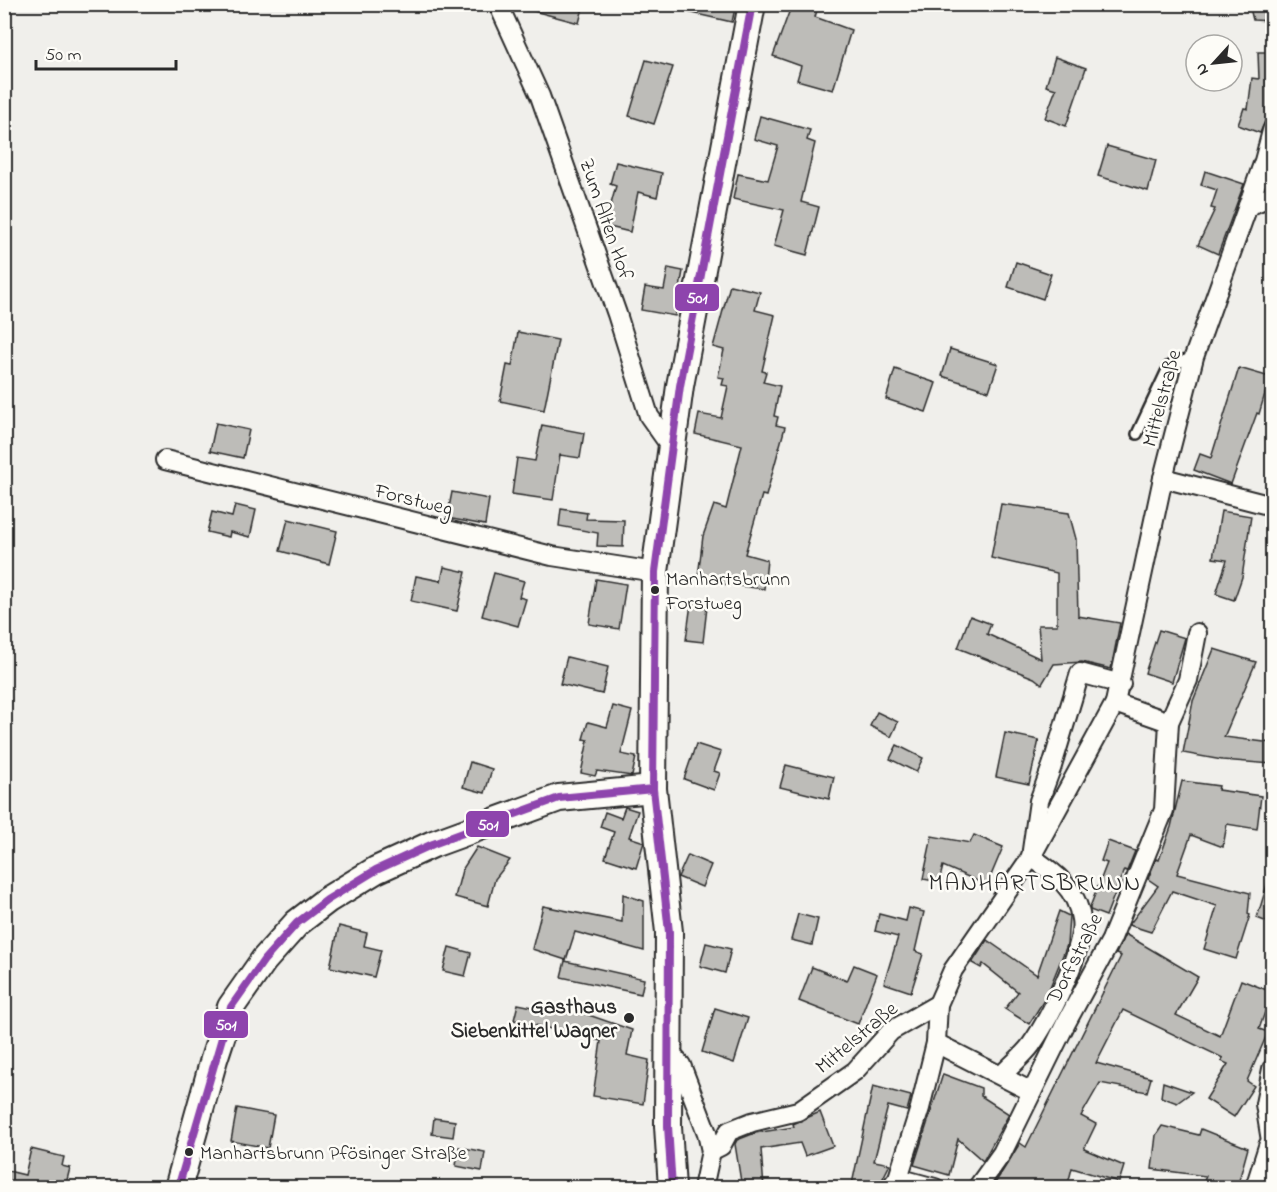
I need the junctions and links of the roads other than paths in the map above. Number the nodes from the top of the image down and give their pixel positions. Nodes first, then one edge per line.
1 (498, 4) edge
2 (752, 4) edge
3 (1272, 131) edge
4 (1268, 164) edge
5 (1272, 196) edge
6 (1248, 206) junction
7 (1194, 357) junction
8 (1137, 434) dead end
9 (671, 447) junction
10 (165, 460) dead end
11 (1163, 478) junction
12 (1272, 506) edge
13 (655, 572) junction
14 (1197, 633) dead end
15 (1121, 684) junction
16 (1115, 703) junction
17 (1169, 722) junction
18 (653, 789) junction
19 (1031, 857) junction
20 (938, 1004) junction
21 (936, 1043) junction
22 (668, 1051) junction
23 (1272, 1069) edge
24 (1002, 1075) junction
25 (1032, 1092) junction
26 (1272, 1147) edge
27 (711, 1151) junction
28 (894, 1183) edge
29 (178, 1188) edge
30 (672, 1188) edge
31 (704, 1188) edge
32 (935, 1188) edge
33 (977, 1188) edge
34 (1259, 1188) edge

1 - 9 street, Zum Alten Hof
2 - 9 street
3 - 4 street, Mittelstraße
4 - 6 street, Mittelstraße
5 - 6 street
6 - 7 street, Mittelstraße
7 - 8 lane
7 - 11 street, Mittelstraße
9 - 13 street
10 - 13 street, Forstweg
11 - 12 street
11 - 15 street, Mittelstraße
13 - 18 street
14 - 17 street, Dorfstraße
15 - 16 street, Mittelstraße
15 - 19 street, Mittelstraße
16 - 17 street
16 - 19 street, Mittelstraße
17 - 25 street, Dorfstraße
18 - 22 street
18 - 29 street
19 - 20 street, Mittelstraße
19 - 24 street, Dorfstraße
20 - 21 street, Mittelstraße
20 - 27 street, Mittelstraße
21 - 24 street
21 - 28 street, Mittelstraße
22 - 27 street
22 - 30 street
23 - 26 street
24 - 25 street
25 - 33 street, Dorfstraße
26 - 34 street
27 - 31 street
28 - 32 street

